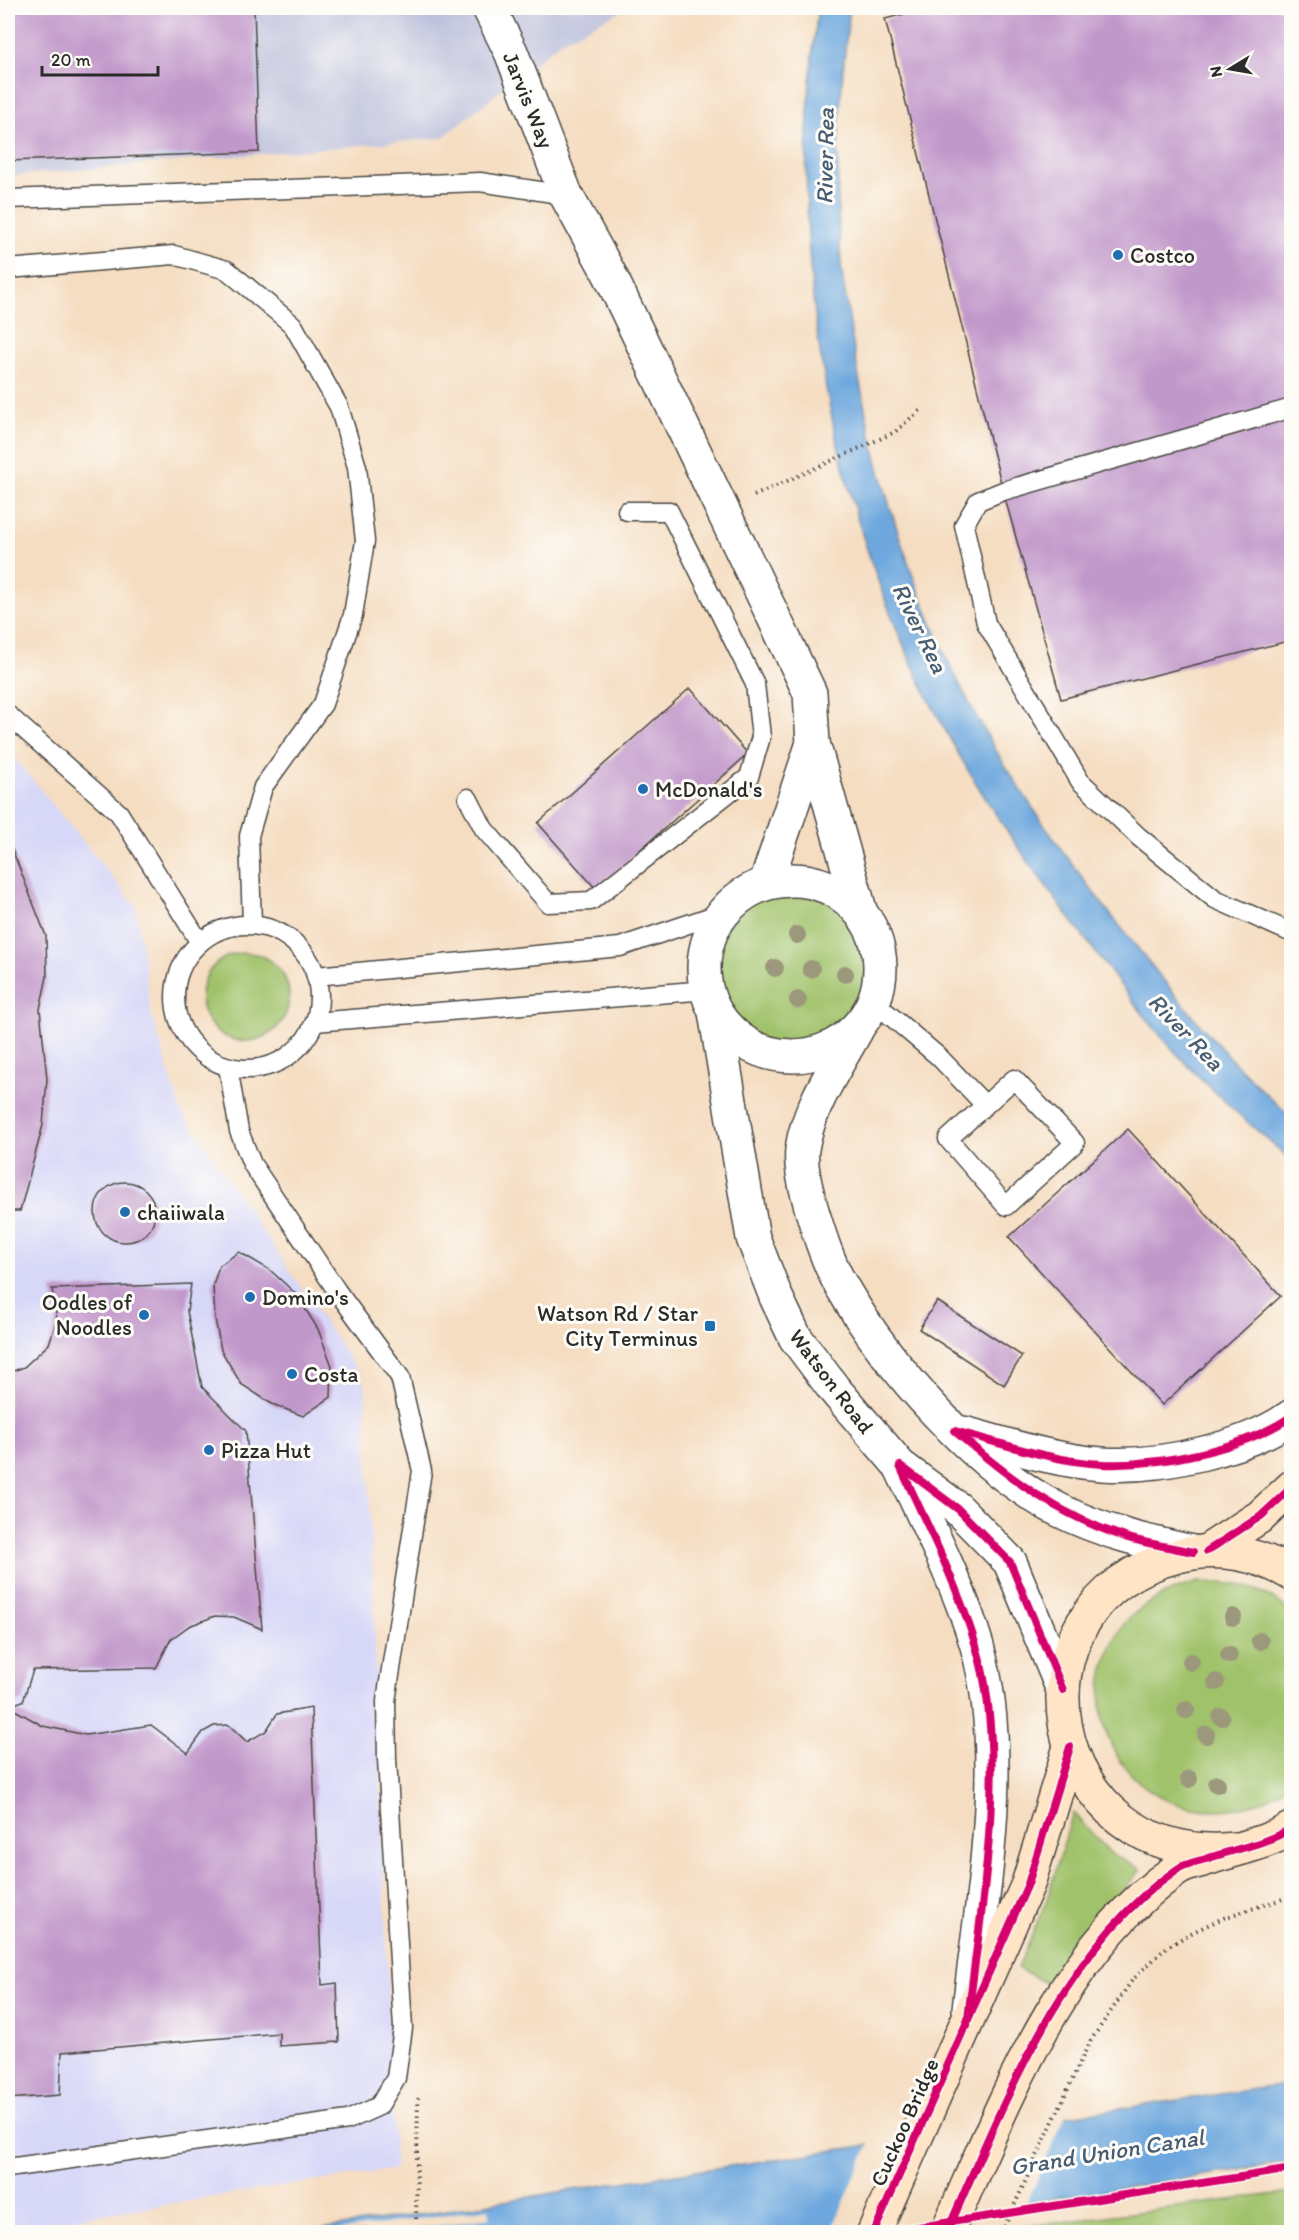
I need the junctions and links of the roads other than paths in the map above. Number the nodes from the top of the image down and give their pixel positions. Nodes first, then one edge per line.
1 (489, 8) edge
2 (566, 195) junction
3 (8, 199) edge
4 (8, 269) edge
5 (1292, 408) edge
6 (627, 511) dead end
7 (8, 715) edge
8 (813, 743) junction
9 (468, 798) dead end
10 (766, 883) junction
11 (860, 910) junction
12 (724, 912) junction
13 (252, 924) junction
14 (1292, 933) edge
15 (199, 941) junction
16 (316, 976) junction
17 (711, 1001) junction
18 (865, 1015) junction
19 (315, 1022) junction
20 (228, 1067) junction
21 (986, 1105) junction
22 (1292, 1416) edge
23 (955, 1431) junction
24 (900, 1466) junction
25 (1292, 1487) edge
26 (1200, 1552) junction
27 (1292, 1574) edge
28 (1063, 1690) junction
29 (1070, 1748) junction
30 (1292, 1828) edge
31 (1237, 1849) junction
32 (967, 2026) junction
33 (8, 2168) edge
34 (874, 2232) edge
35 (947, 2232) edge

1 - 2 street, Jarvis Way
2 - 3 lane
2 - 8 street, Jarvis Way
4 - 13 lane
5 - 14 lane
6 - 9 lane
7 - 15 lane
8 - 10 street
8 - 11 street
10 - 11 street
10 - 12 street
11 - 18 street
12 - 16 lane
12 - 17 street
13 - 15 lane
13 - 16 lane
15 - 20 lane
16 - 19 lane
17 - 18 street
17 - 19 lane
17 - 24 street, Watson Road
18 - 21 lane
18 - 23 street
19 - 20 lane
20 - 33 lane
21 - 21 lane
22 - 23 street
23 - 26 street
24 - 28 street, Watson Road
24 - 32 street
25 - 26 main road
26 - 27 main road
26 - 28 main road
28 - 29 main road
29 - 31 main road
29 - 32 main road, Cuckoo Bridge
30 - 31 main road
31 - 35 main road
32 - 34 main road, Cuckoo Bridge

